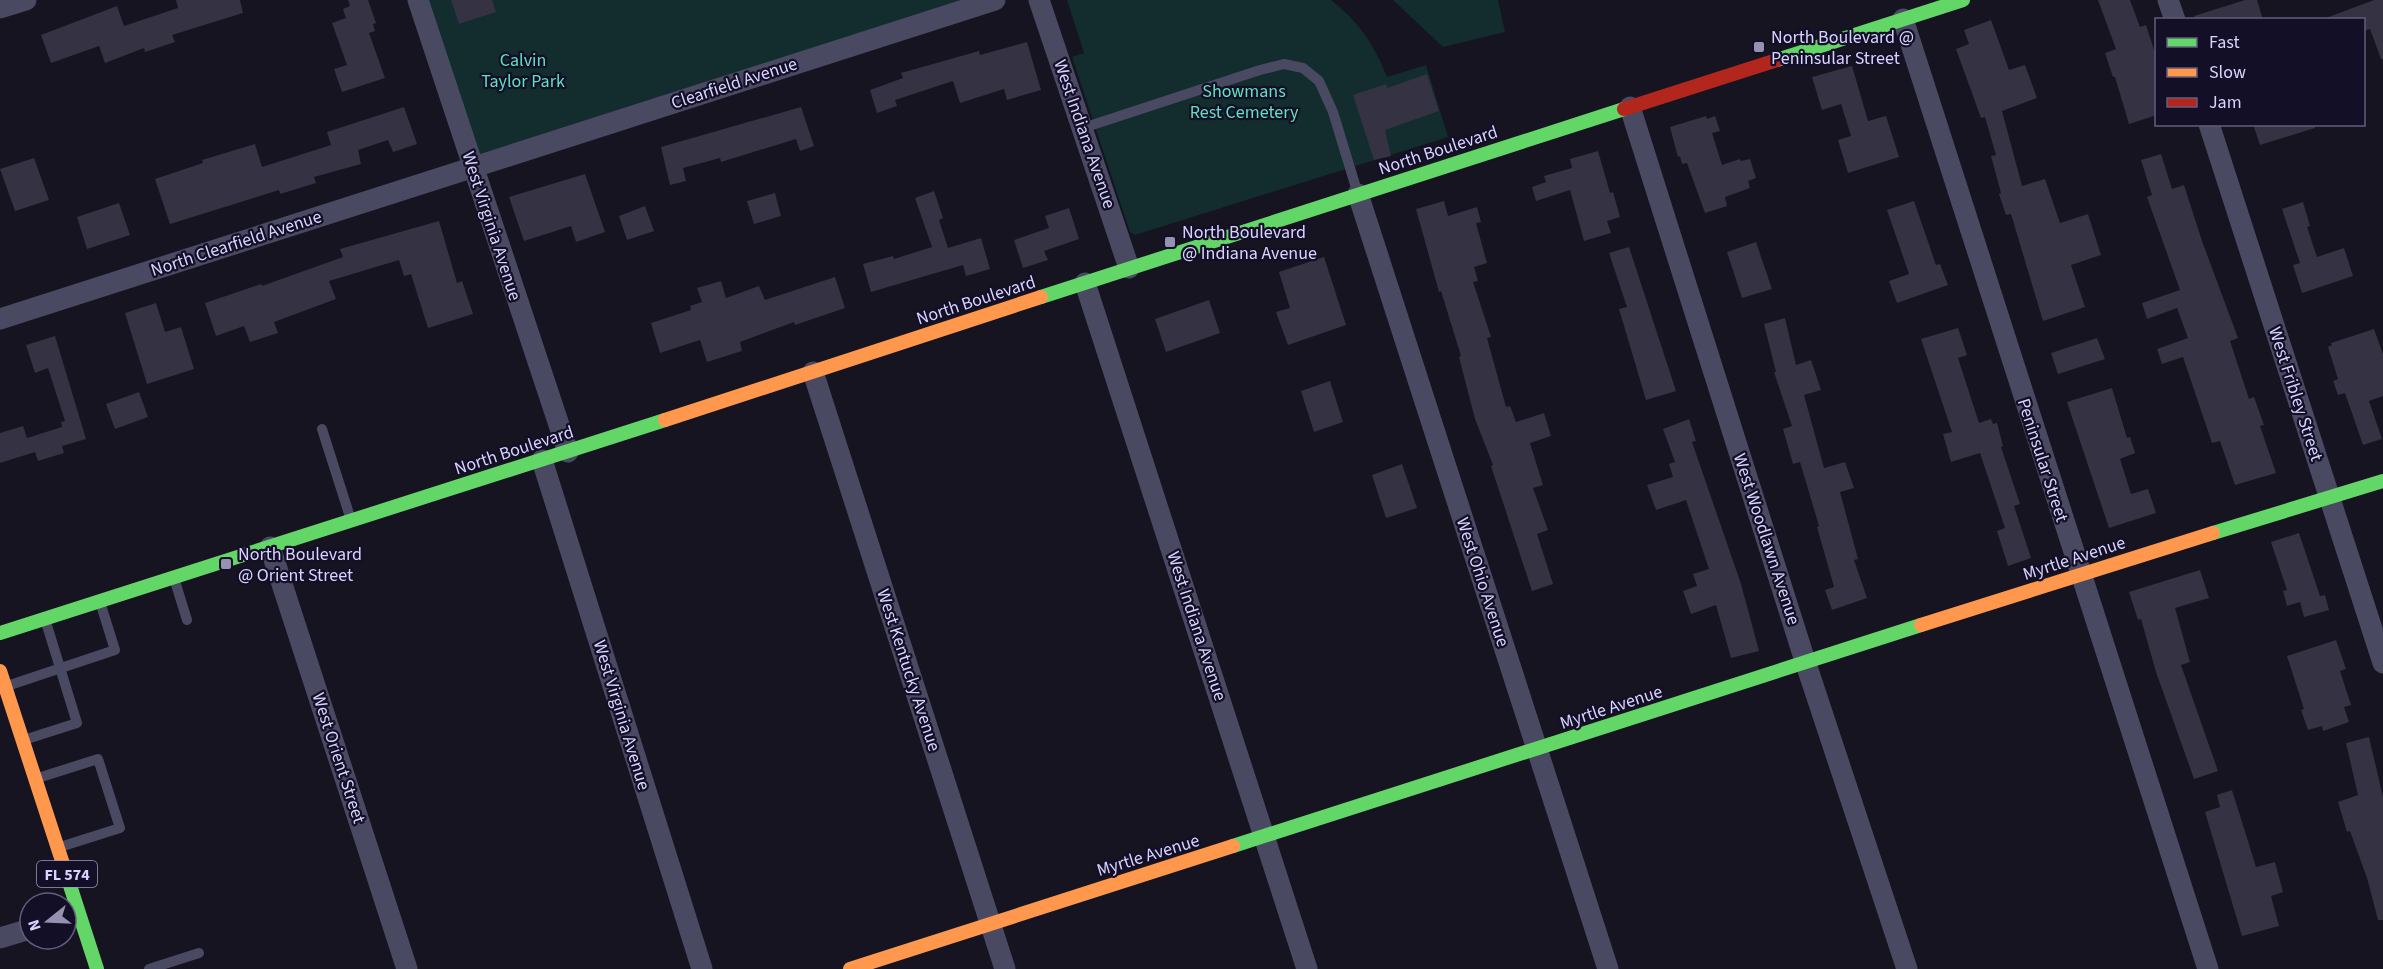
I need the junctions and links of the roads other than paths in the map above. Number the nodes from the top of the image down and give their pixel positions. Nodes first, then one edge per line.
1 (26, 0) edge
2 (418, 0) edge
3 (995, 0) edge
4 (1040, 0) edge
5 (1963, 0) edge
6 (2169, 0) edge
7 (0, 8) edge
8 (2174, 18) edge
9 (1903, 19) junction
10 (1630, 107) junction
11 (2210, 126) edge
12 (1083, 128) junction
13 (473, 167) junction
14 (1358, 195) junction
15 (1129, 268) junction
16 (1085, 284) junction
17 (0, 319) edge
18 (813, 372) junction
19 (322, 429) dead end
20 (568, 452) junction
21 (542, 460) junction
22 (2383, 481) edge
23 (2329, 496) junction
24 (351, 520) junction
25 (270, 547) junction
26 (2080, 574) junction
27 (174, 578) junction
28 (100, 602) junction
29 (45, 619) junction
30 (187, 620) dead end
31 (0, 633) edge
32 (2383, 663) edge
33 (1806, 664) junction
34 (60, 668) junction
35 (0, 671) edge
36 (5, 686) junction
37 (23, 741) junction
38 (1537, 750) junction
39 (35, 779) junction
40 (1265, 837) junction
41 (58, 848) junction
42 (68, 891) edge
43 (990, 924) junction
44 (78, 926) edge
45 (18, 932) edge
46 (0, 938) edge
47 (199, 953) dead end
48 (98, 969) edge
49 (149, 969) edge
50 (407, 969) edge
51 (702, 969) edge
52 (850, 969) edge
53 (1005, 969) edge
54 (1307, 969) edge
55 (1608, 969) edge
56 (1907, 969) edge
57 (2208, 969) edge

1 - 7 street
2 - 13 street, West Virginia Avenue
3 - 13 street, Clearfield Avenue
4 - 12 street, West Indiana Avenue
5 - 9 street, North Boulevard
6 - 8 street
9 - 10 street, North Boulevard
9 - 26 street, Peninsular Street
10 - 14 street, North Boulevard
10 - 33 street, West Woodlawn Avenue
11 - 23 street, West Fribley Street
12 - 14 lane
12 - 15 street, West Indiana Avenue
13 - 17 street, North Clearfield Avenue
13 - 20 street, West Virginia Avenue
14 - 15 street, North Boulevard
14 - 38 street, West Ohio Avenue
15 - 16 street, North Boulevard
16 - 18 street, North Boulevard
16 - 40 street, West Indiana Avenue
18 - 20 street, North Boulevard
18 - 43 street, West Kentucky Avenue
19 - 24 lane
20 - 21 street, North Boulevard
21 - 24 street, North Boulevard
21 - 51 street, West Virginia Avenue
22 - 23 street, Myrtle Avenue
23 - 26 street, Myrtle Avenue
23 - 32 street, West Fribley Street
24 - 25 street, North Boulevard
25 - 27 street, North Boulevard
25 - 50 street, West Orient Street
26 - 33 street, Myrtle Avenue
26 - 57 street, Peninsular Street
27 - 28 street, North Boulevard
27 - 30 lane
28 - 29 street, North Boulevard
28 - 34 lane
29 - 31 street, North Boulevard
29 - 34 lane
33 - 38 street, Myrtle Avenue
33 - 56 street, West Woodlawn Avenue
34 - 36 lane
34 - 37 lane
35 - 36 street, FL 574
36 - 37 street, FL 574
37 - 39 street, FL 574
38 - 40 street, Myrtle Avenue
38 - 55 street, West Ohio Avenue
39 - 41 street, FL 574
39 - 41 lane
40 - 43 street, Myrtle Avenue
40 - 54 street, West Indiana Avenue
41 - 42 street, FL 574
43 - 52 street, Myrtle Avenue
43 - 53 street, West Kentucky Avenue
44 - 48 street, FL 574
45 - 46 street
47 - 49 lane

